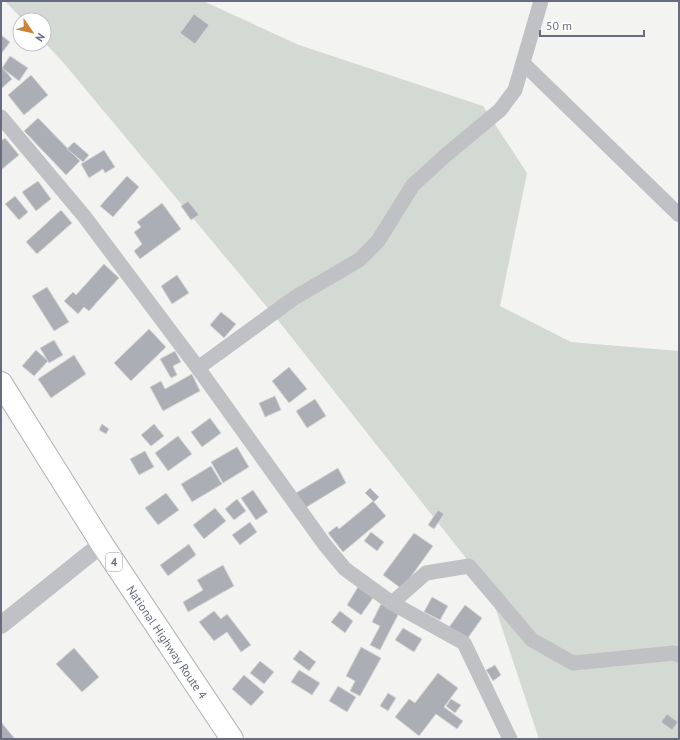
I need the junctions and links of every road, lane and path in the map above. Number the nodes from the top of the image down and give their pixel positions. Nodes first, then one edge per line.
1 (541, 1) edge
2 (523, 63) junction
3 (1, 117) edge
4 (679, 215) edge
5 (198, 368) junction
6 (1, 383) edge
7 (102, 544) junction
8 (392, 603) junction
9 (1, 626) edge
10 (679, 656) edge
11 (232, 739) edge
12 (510, 739) edge

1 - 2 street
2 - 4 street
2 - 5 street
3 - 5 street
5 - 8 street
6 - 7 highway, National Highway Route 4 / 4
7 - 9 street
7 - 11 highway, National Highway Route 4 / 4
8 - 10 street
8 - 12 street

